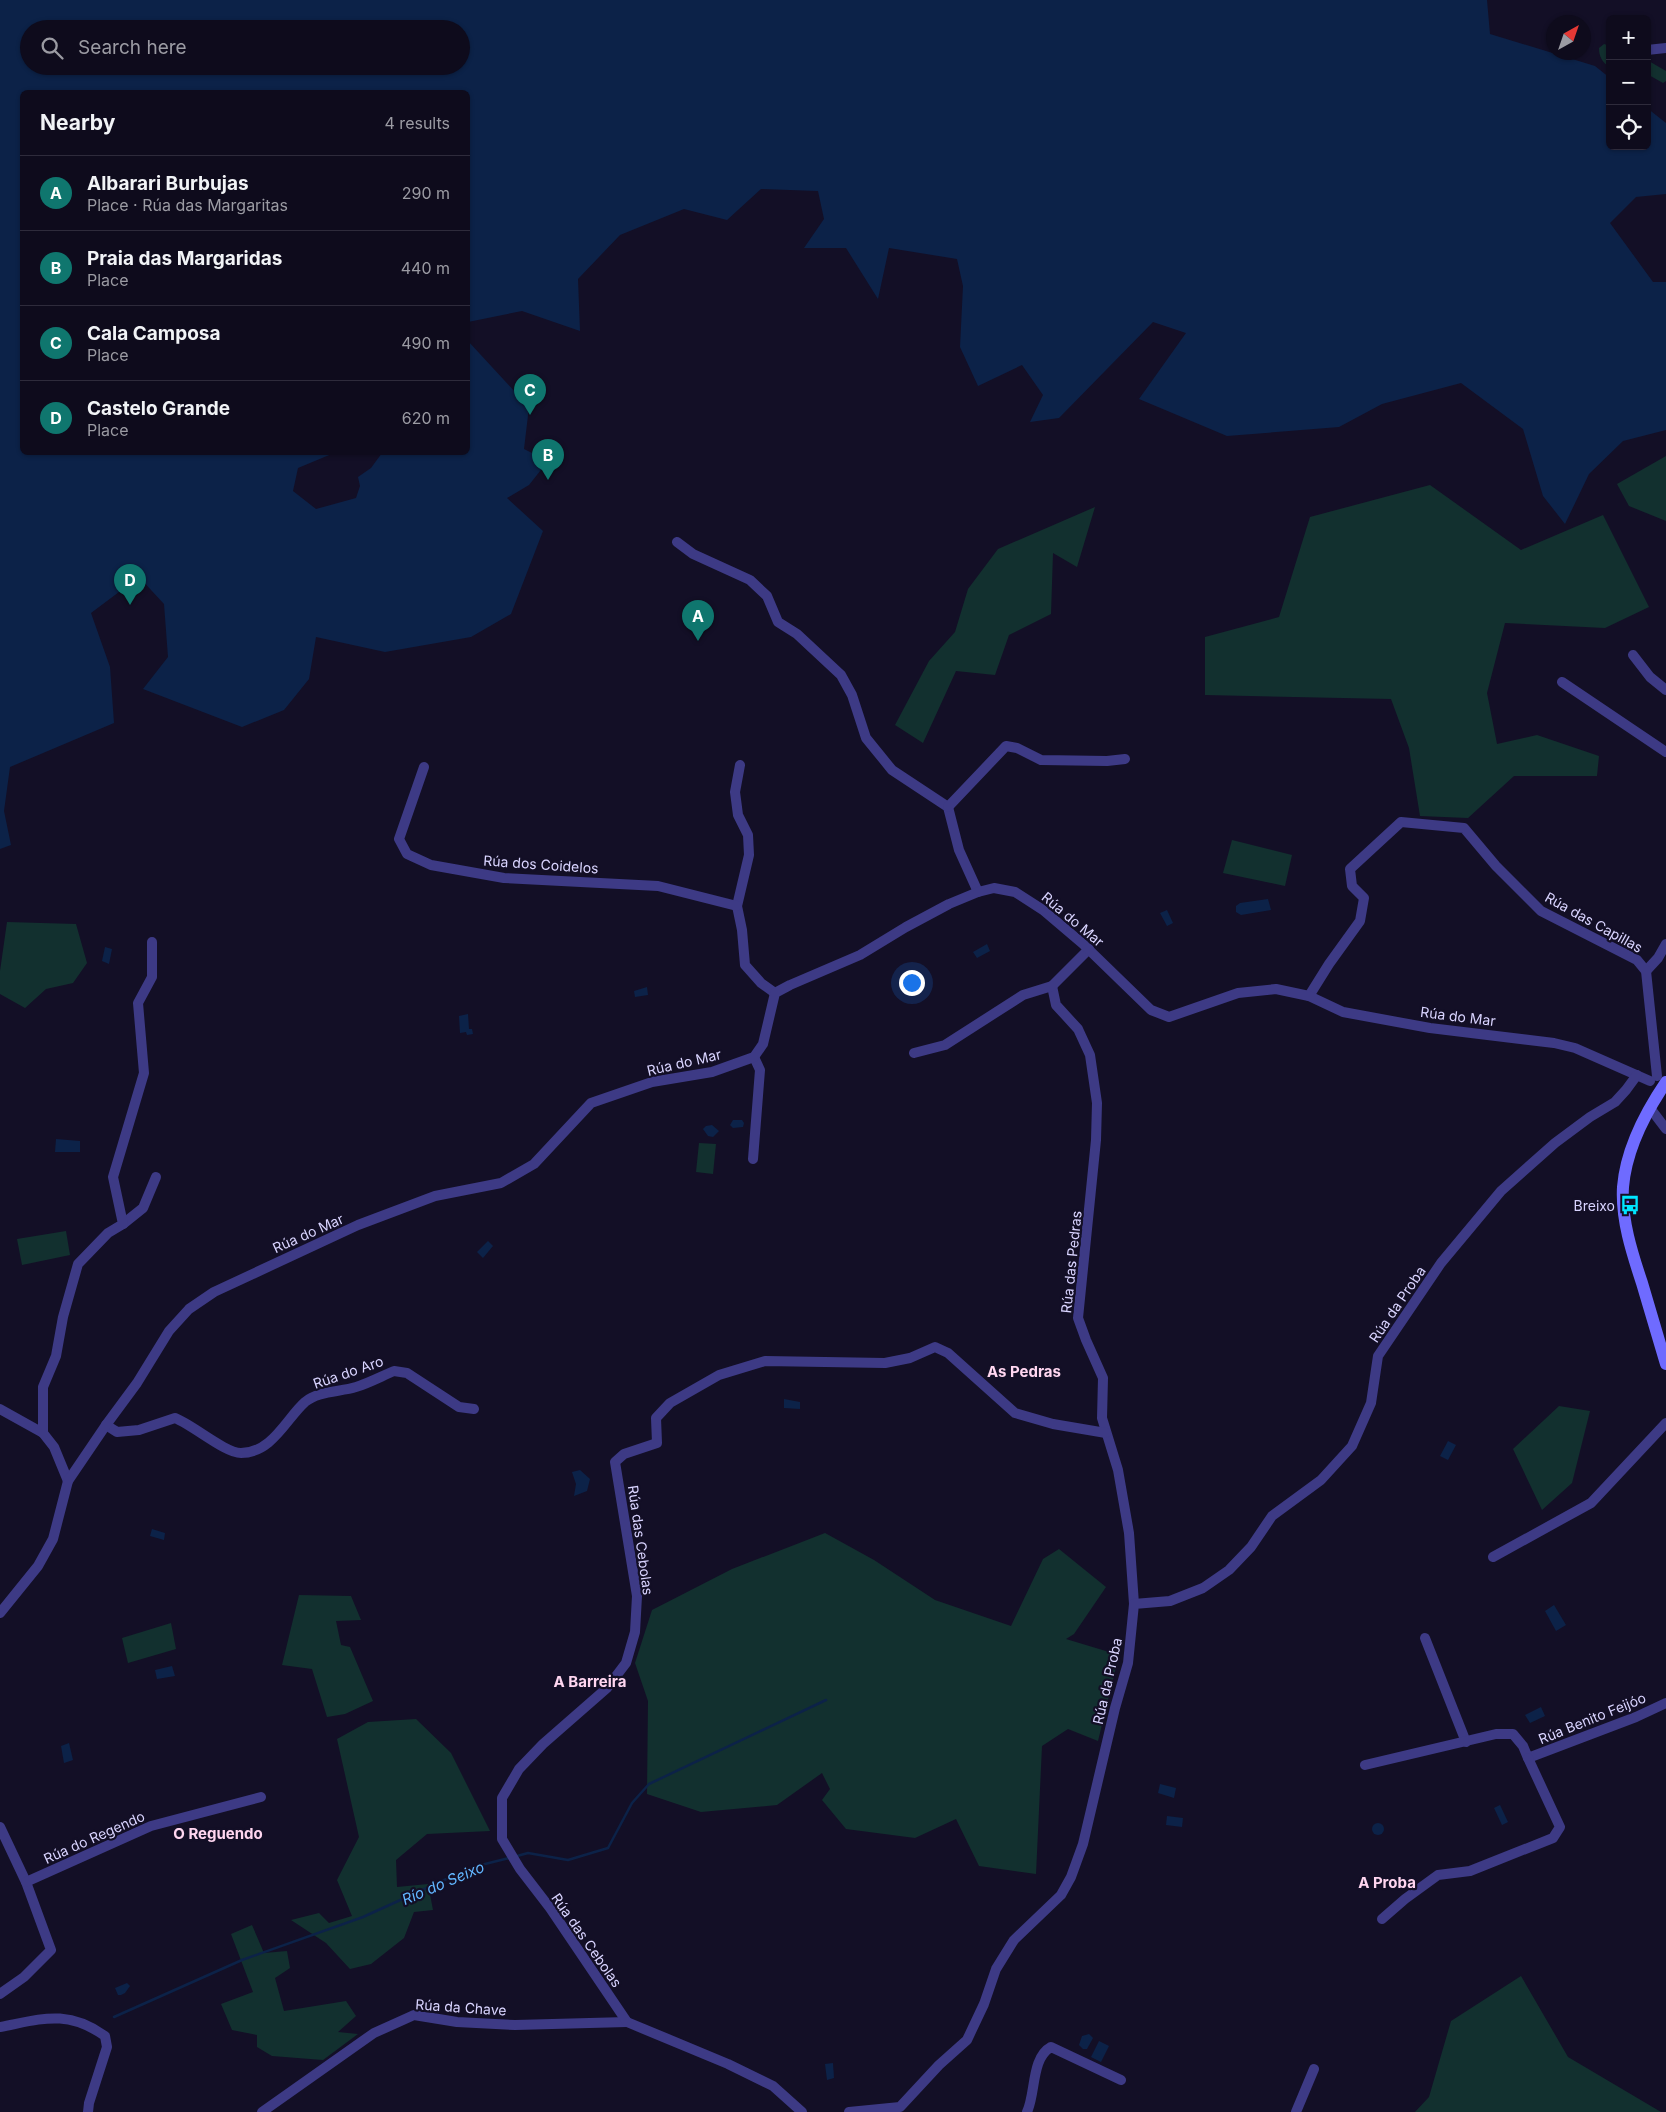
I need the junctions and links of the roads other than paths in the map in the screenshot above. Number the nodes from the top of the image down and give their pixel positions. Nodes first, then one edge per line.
1 (1666, 48) edge
2 (1651, 50) edge
3 (677, 542) dead end
4 (1633, 655) dead end
5 (1562, 682) dead end
6 (1666, 690) edge
7 (1666, 752) edge
8 (1125, 759) dead end
9 (740, 765) dead end
10 (424, 767) dead end
11 (948, 807) junction
12 (978, 892) junction
13 (737, 906) junction
14 (152, 942) dead end
15 (1666, 944) edge
16 (1089, 950) junction
17 (1646, 971) junction
18 (1052, 986) junction
19 (775, 993) junction
20 (1309, 996) junction
21 (914, 1053) dead end
22 (754, 1057) junction
23 (1638, 1075) junction
24 (1660, 1080) edge
25 (1650, 1108) junction
26 (1666, 1129) edge
27 (753, 1159) dead end
28 (156, 1177) dead end
29 (123, 1224) junction
30 (1666, 1364) edge
31 (0, 1409) edge
32 (474, 1409) dead end
33 (1666, 1423) edge
34 (106, 1425) junction
35 (43, 1433) junction
36 (1106, 1433) junction
37 (68, 1481) junction
38 (1493, 1557) dead end
39 (1134, 1604) junction
40 (0, 1613) edge
41 (1425, 1638) dead end
42 (1666, 1703) edge
43 (1466, 1742) junction
44 (1528, 1758) junction
45 (1365, 1765) dead end
46 (261, 1797) dead end
47 (0, 1827) edge
48 (26, 1882) junction
49 (1382, 1919) dead end
50 (0, 1994) edge
51 (627, 2022) junction
52 (0, 2026) edge
53 (1314, 2070) dead end
54 (1121, 2080) dead end
55 (904, 2110) edge
56 (88, 2112) edge
57 (262, 2112) edge
58 (802, 2112) edge
59 (849, 2112) edge
60 (1027, 2112) edge
61 (1296, 2112) edge

1 - 2 street
3 - 11 street
4 - 6 street
5 - 7 street
8 - 11 street
9 - 13 street
10 - 13 street, Rúa dos Coidelos
11 - 12 street
12 - 16 street, Rúa do Mar
12 - 19 street, Rúa do Mar
13 - 19 street
14 - 29 street
15 - 17 street
16 - 18 street
16 - 20 street, Rúa do Mar
17 - 20 street, Rúa das Capillas
17 - 24 street, Rúa das Capillas
18 - 21 street
18 - 36 street, Rúa das Pedras
19 - 22 street
20 - 23 street, Rúa do Mar
22 - 27 street
22 - 34 street, Rúa do Mar
23 - 24 street, Rúa do Mar
23 - 39 street, Rúa da Proba
24 - 25 main road
25 - 26 street
25 - 30 main road
28 - 29 street
29 - 35 street
31 - 35 street
32 - 34 street, Rúa do Aro
33 - 38 street
34 - 37 street, Rúa do Mar
35 - 37 street
36 - 39 street, Rúa das Pedras
36 - 51 street, Rúa das Cebolas
37 - 40 street, Rúa do Mar
39 - 55 street, Rúa da Proba
41 - 43 street
42 - 44 street, Rúa Benito Feijóo
43 - 44 street, Rúa Benito Feijóo
43 - 45 street, Rúa Benito Feijóo
44 - 49 street, Rúa Benito Feijóo
46 - 48 street, Rúa do Regendo
47 - 48 street
48 - 50 street
51 - 57 street, Rúa da Chave
51 - 58 street
52 - 56 street
53 - 61 street
54 - 60 street
55 - 59 street, Rúa da Proba

